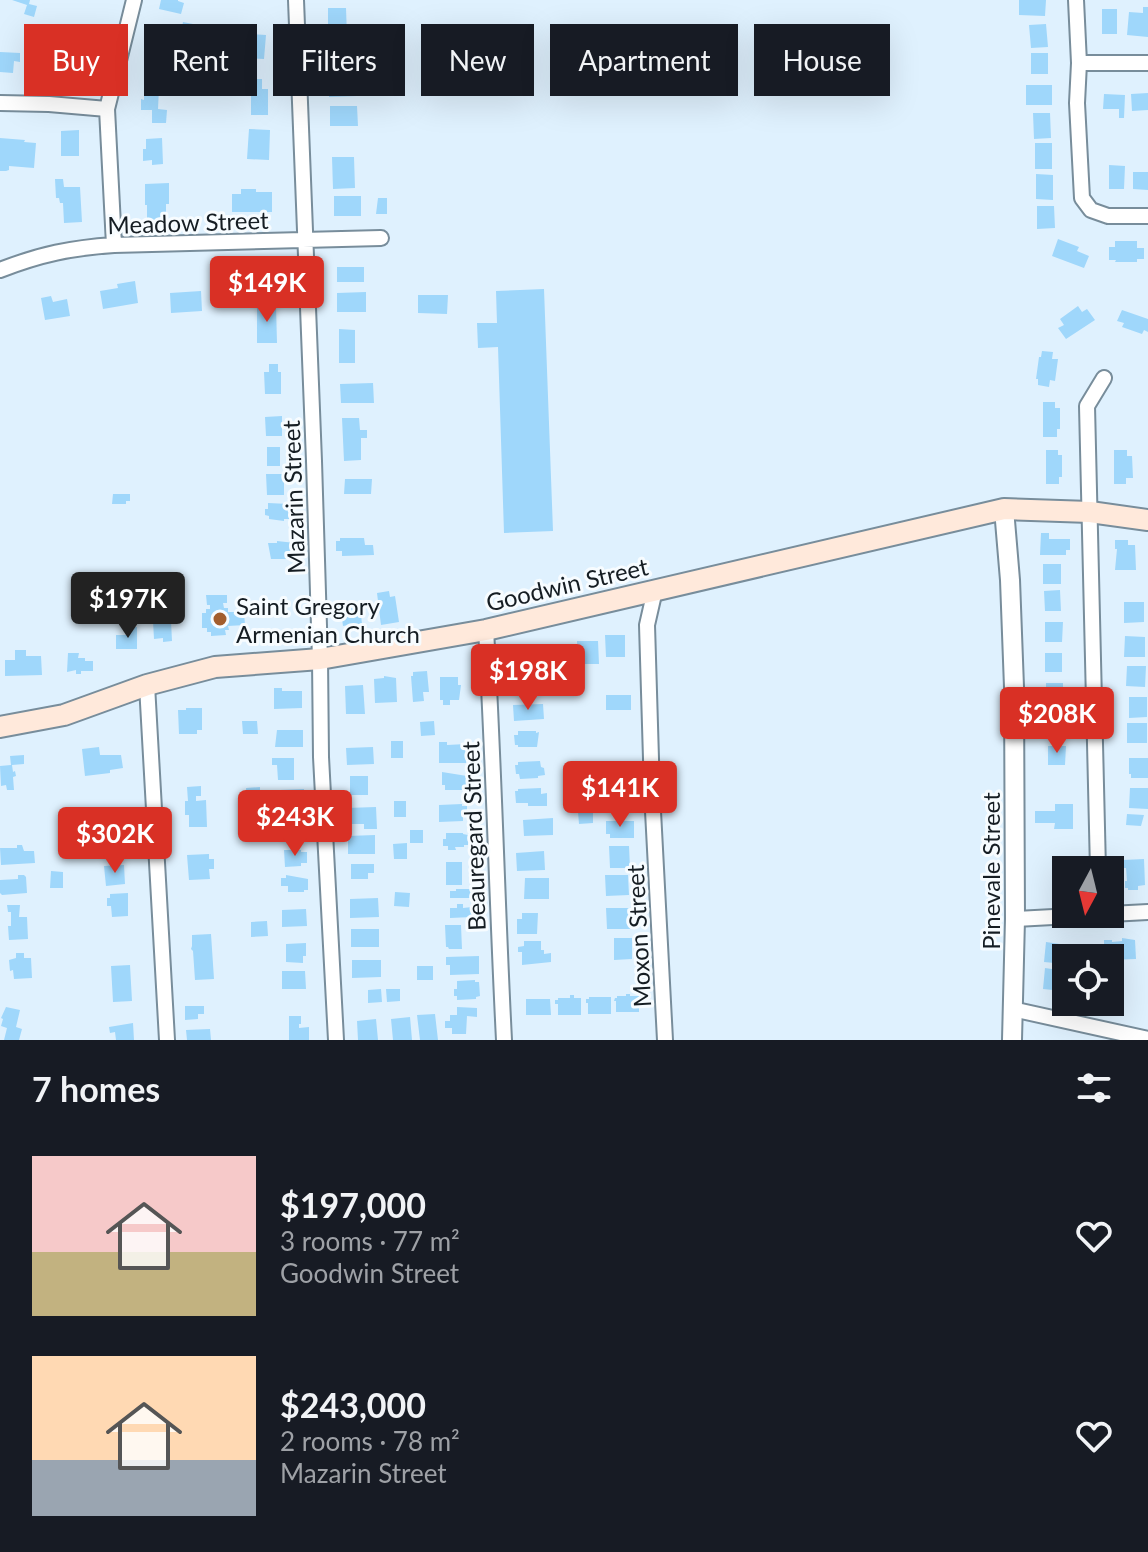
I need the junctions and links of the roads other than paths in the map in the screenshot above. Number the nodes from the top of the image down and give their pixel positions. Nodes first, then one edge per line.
1 (134, 0) edge
2 (296, 0) edge
3 (1076, 0) edge
4 (1079, 63) junction
5 (1148, 63) edge
6 (0, 103) edge
7 (107, 109) junction
8 (1148, 216) edge
9 (381, 238) dead end
10 (304, 240) junction
11 (114, 245) junction
12 (0, 270) edge
13 (1104, 378) dead end
14 (1004, 509) junction
15 (1090, 512) junction
16 (1148, 520) edge
17 (655, 590) junction
18 (486, 630) junction
19 (320, 659) junction
20 (147, 685) junction
21 (0, 727) edge
22 (1098, 856) edge
23 (1148, 912) edge
24 (1124, 913) edge
25 (1052, 917) edge
26 (1015, 919) junction
27 (1012, 1009) junction
28 (1148, 1039) edge
29 (167, 1040) edge
30 (336, 1040) edge
31 (504, 1040) edge
32 (665, 1040) edge
33 (1012, 1040) edge

1 - 7 street
2 - 10 street, Mazarin Street
3 - 4 street
4 - 5 street
4 - 8 street
6 - 7 street
7 - 11 street
9 - 10 street, Meadow Street
10 - 11 street, Meadow Street
10 - 19 street, Mazarin Street
11 - 12 street, Meadow Street
13 - 15 street
14 - 15 main road, Goodwin Street
14 - 17 main road, Goodwin Street
14 - 26 street, Pinevale Street
15 - 16 main road, Goodwin Street
15 - 22 street
17 - 18 main road, Goodwin Street
17 - 32 street, Moxon Street
18 - 19 main road, Goodwin Street
18 - 31 street, Beauregard Street
19 - 20 main road, Goodwin Street
19 - 30 street, Mazarin Street
20 - 21 main road, Goodwin Street
20 - 29 street
23 - 24 street
25 - 26 street
26 - 27 street, Pinevale Street
27 - 28 street
27 - 33 street, Pinevale Street

